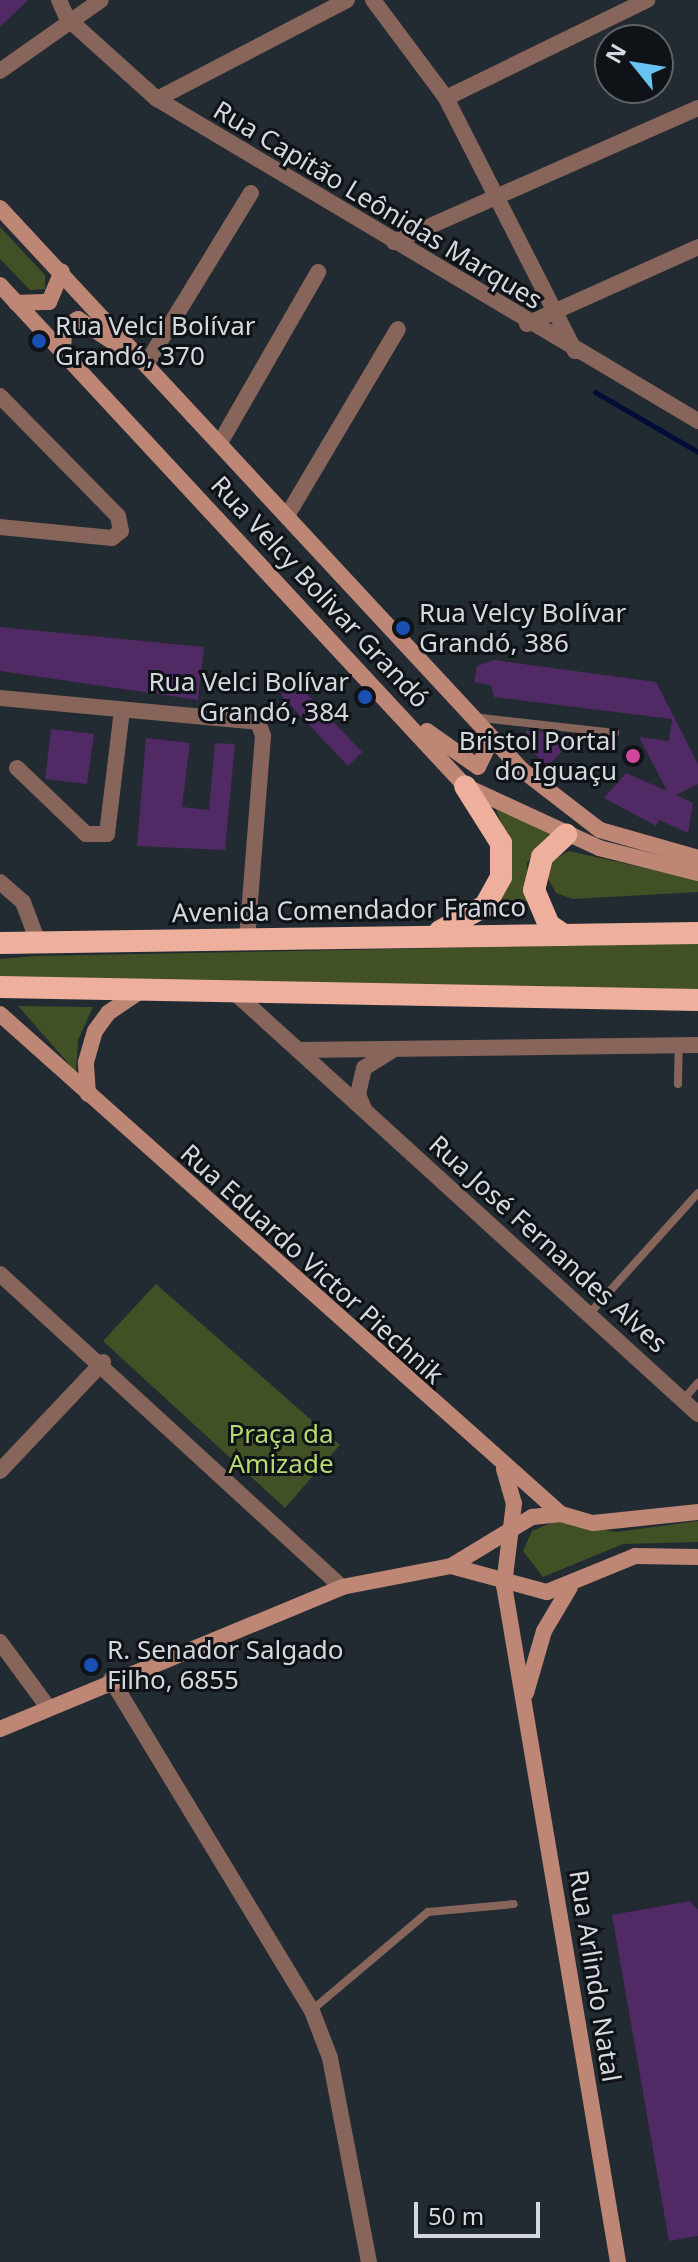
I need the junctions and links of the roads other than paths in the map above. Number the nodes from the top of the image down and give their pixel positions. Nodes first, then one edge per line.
1 (59, 0) edge
2 (101, 0) edge
3 (347, 0) edge
4 (373, 0) edge
5 (647, 0) edge
6 (67, 18) junction
7 (0, 71) edge
8 (446, 98) junction
9 (157, 99) junction
10 (698, 108) edge
11 (251, 193) dead end
12 (497, 197) junction
13 (0, 208) edge
14 (394, 242) junction
15 (698, 247) edge
16 (62, 272) junction
17 (318, 272) dead end
18 (0, 285) edge
19 (16, 303) junction
20 (555, 312) junction
21 (527, 324) junction
22 (398, 329) dead end
23 (63, 351) junction
24 (575, 351) junction
25 (148, 361) junction
26 (0, 396) edge
27 (697, 417) edge
28 (221, 441) junction
29 (288, 514) junction
30 (0, 527) edge
31 (386, 696) junction
32 (0, 698) edge
33 (122, 710) junction
34 (472, 717) junction
35 (615, 733) dead end
36 (492, 738) junction
37 (17, 768) dead end
38 (465, 786) junction
39 (566, 835) junction
40 (698, 858) edge
41 (698, 873) edge
42 (0, 882) edge
43 (698, 923) edge
44 (688, 934) edge
45 (564, 935) junction
46 (424, 937) junction
47 (247, 939) junction
48 (38, 942) junction
49 (0, 943) edge
50 (0, 987) edge
51 (147, 989) junction
52 (234, 992) junction
53 (698, 1000) edge
54 (0, 1014) edge
55 (679, 1045) junction
56 (698, 1045) edge
57 (395, 1049) junction
58 (298, 1050) junction
59 (678, 1084) dead end
60 (88, 1094) junction
61 (365, 1110) junction
62 (698, 1193) edge
63 (0, 1274) edge
64 (590, 1313) junction
65 (103, 1362) junction
66 (698, 1383) edge
67 (683, 1400) junction
68 (698, 1414) edge
69 (504, 1469) junction
70 (0, 1471) edge
71 (698, 1512) edge
72 (561, 1514) junction
73 (514, 1528) junction
74 (698, 1557) edge
75 (451, 1566) junction
76 (504, 1585) junction
77 (342, 1587) junction
78 (570, 1587) junction
79 (0, 1642) edge
80 (111, 1679) junction
81 (525, 1699) junction
82 (48, 1707) junction
83 (0, 1729) edge
84 (514, 1904) dead end
85 (312, 2011) junction
86 (369, 2262) edge
87 (618, 2262) edge

1 - 6 street, Rua Capitão Leônidas Marques
2 - 6 street
3 - 9 street
4 - 8 street
5 - 8 street
6 - 7 street
6 - 9 street, Rua Capitão Leônidas Marques
8 - 12 street
9 - 14 street, Rua Capitão Leônidas Marques
10 - 12 street
11 - 25 street
12 - 14 street
12 - 20 street
13 - 16 main road, Rua Velcy Bolivar Grandó
14 - 21 street, Rua Capitão Leônidas Marques
15 - 20 street
16 - 19 main road
16 - 25 main road, Rua Velcy Bolivar Grandó
17 - 28 street
18 - 19 main road, Rua Velcy Bolivar Grandó
19 - 23 main road, Rua Velcy Bolivar Grandó
20 - 21 street
20 - 24 street
21 - 24 street, Rua Capitão Leônidas Marques
22 - 29 street
23 - 25 main road
23 - 31 main road, Rua Velcy Bolivar Grandó
24 - 27 street, Rua Capitão Leônidas Marques
25 - 28 main road, Rua Velcy Bolivar Grandó
26 - 30 street
28 - 29 main road, Rua Velcy Bolivar Grandó
29 - 34 main road, Rua Velcy Bolivar Grandó
31 - 36 main road
31 - 38 main road, Rua Velcy Bolivar Grandó
32 - 33 street
33 - 37 street
33 - 47 street
34 - 35 lane
34 - 36 main road, Rua Velcy Bolivar Grandó
36 - 40 main road, Rua Velcy Bolivar Grandó
38 - 39 main road, Rua Velcy Bolivar Grandó
38 - 46 highway
39 - 41 main road, Rua Velcy Bolivar Grandó
39 - 45 highway
42 - 48 street
43 - 44 highway
44 - 45 highway, Avenida Comendador Franco
45 - 46 highway, Avenida Comendador Franco
46 - 47 highway, Avenida Comendador Franco
47 - 48 highway, Avenida Comendador Franco
48 - 49 highway, Avenida Comendador Franco
50 - 51 highway
51 - 52 highway
51 - 60 main road
52 - 53 highway
52 - 58 street
54 - 60 main road, Rua Eduardo Victor Piechnik
55 - 56 street
55 - 57 street
55 - 59 lane
57 - 58 street
57 - 61 street
58 - 61 street, Rua José Fernandes Alves
60 - 69 main road, Rua Eduardo Victor Piechnik
61 - 64 street, Rua José Fernandes Alves
62 - 64 lane
63 - 65 street
64 - 67 street, Rua José Fernandes Alves
65 - 70 street
65 - 77 street
66 - 67 lane
67 - 68 street, Rua José Fernandes Alves
69 - 72 main road, Rua Eduardo Victor Piechnik
69 - 73 main road
71 - 72 main road
72 - 73 main road
73 - 75 main road
73 - 76 main road
74 - 78 main road
75 - 76 main road
75 - 77 main road
76 - 78 main road
76 - 81 main road, Rua Arlindo Natal
77 - 80 main road
78 - 81 main road, Rua Arlindo Natal
79 - 82 street
80 - 82 main road
80 - 85 street
81 - 87 main road, Rua Arlindo Natal
82 - 83 main road
84 - 85 lane
85 - 86 street

